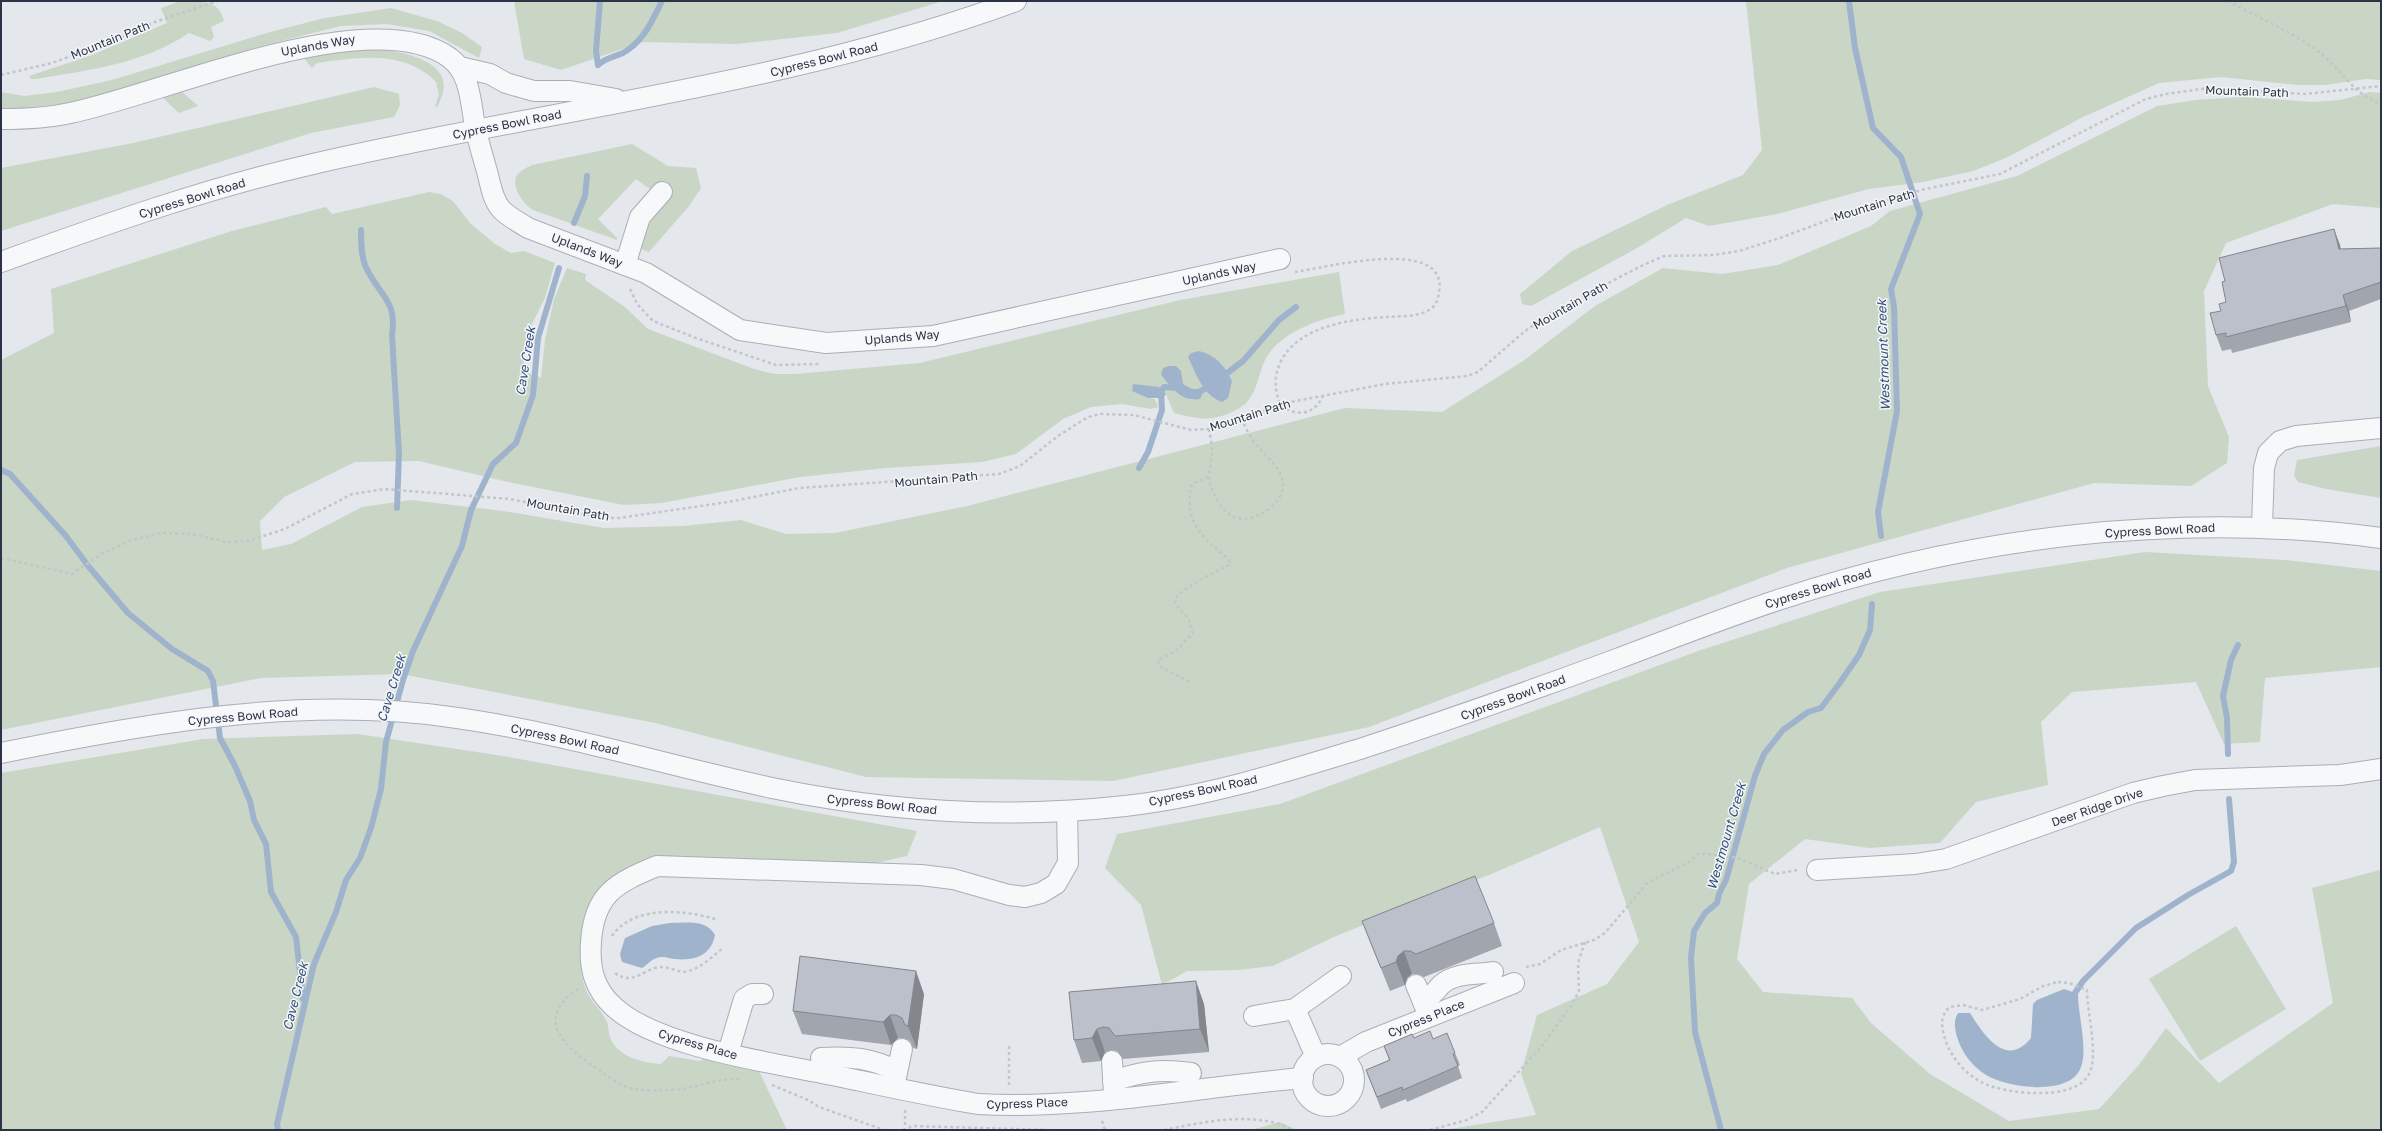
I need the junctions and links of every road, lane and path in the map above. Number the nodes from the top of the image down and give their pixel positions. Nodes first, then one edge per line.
1 (217, 1) edge
2 (1016, 1) edge
3 (2228, 1) edge
4 (460, 67) junction
5 (1, 75) edge
6 (2381, 86) edge
7 (2354, 88) junction
8 (630, 101) junction
9 (2381, 104) edge
10 (1, 119) edge
11 (476, 130) junction
12 (662, 192) dead end
13 (1280, 259) dead end
14 (1, 262) edge
15 (625, 265) junction
16 (1334, 324) dead end
17 (1323, 395) junction
18 (1280, 404) junction
19 (1242, 420) junction
20 (2381, 428) edge
21 (1209, 429) junction
22 (1208, 477) junction
23 (2262, 526) junction
24 (2381, 538) edge
25 (1, 558) edge
26 (1189, 682) dead end
27 (1, 753) edge
28 (2381, 769) edge
29 (1067, 811) junction
30 (1817, 870) joint
31 (718, 920) dead end
32 (610, 939) dead end
33 (1585, 942) junction
34 (723, 948) dead end
35 (613, 970) dead end
36 (1498, 975) joint
37 (1341, 976) dead end
38 (595, 983) junction
39 (2084, 988) joint
40 (763, 994) dead end
41 (1295, 1009) junction
42 (1254, 1016) dead end
43 (1009, 1046) dead end
44 (902, 1049) edge
45 (728, 1053) junction
46 (1340, 1057) junction
47 (1316, 1058) junction
48 (1112, 1061) edge
49 (1303, 1078) junction
50 (746, 1079) dead end
51 (896, 1079) junction
52 (765, 1083) dead end
53 (1114, 1090) junction
54 (1009, 1106) junction
55 (884, 1130) edge
56 (903, 1130) edge
57 (1049, 1130) edge
58 (1164, 1130) edge
59 (1293, 1130) edge
60 (1430, 1130) edge

1 - 5 path, Mountain Path
2 - 8 street, Cypress Bowl Road
3 - 7 path
4 - 8 street
4 - 10 street, Uplands Way
4 - 11 street, Uplands Way
6 - 7 path, Mountain Path
7 - 9 path
7 - 17 path, Mountain Path
8 - 11 street, Cypress Bowl Road
11 - 14 street, Cypress Bowl Road
11 - 15 street, Uplands Way
12 - 15 street
13 - 15 street, Uplands Way
16 - 18 path
17 - 18 path, Mountain Path
17 - 18 path
18 - 19 path, Mountain Path
19 - 21 path, Mountain Path
19 - 22 path
20 - 23 street
21 - 22 path
21 - 25 path, Mountain Path
22 - 26 path
23 - 24 street, Cypress Bowl Road
23 - 29 street, Cypress Bowl Road
27 - 29 street, Cypress Bowl Road
28 - 30 street, Deer Ridge Drive
29 - 38 street, Cypress Place
30 - 33 path
31 - 32 path
33 - 36 path
33 - 60 path
34 - 35 path
36 - 46 street, Cypress Place
37 - 41 street
38 - 45 street, Cypress Place
38 - 50 path
39 - 39 path
40 - 45 street
41 - 42 street
41 - 47 street
43 - 54 path
44 - 51 street
45 - 51 street, Cypress Place
46 - 47 street
46 - 49 street
47 - 49 street
48 - 53 street
49 - 53 street, Cypress Place
51 - 54 street, Cypress Place
52 - 55 path
53 - 54 street, Cypress Place
56 - 57 path
58 - 59 path

